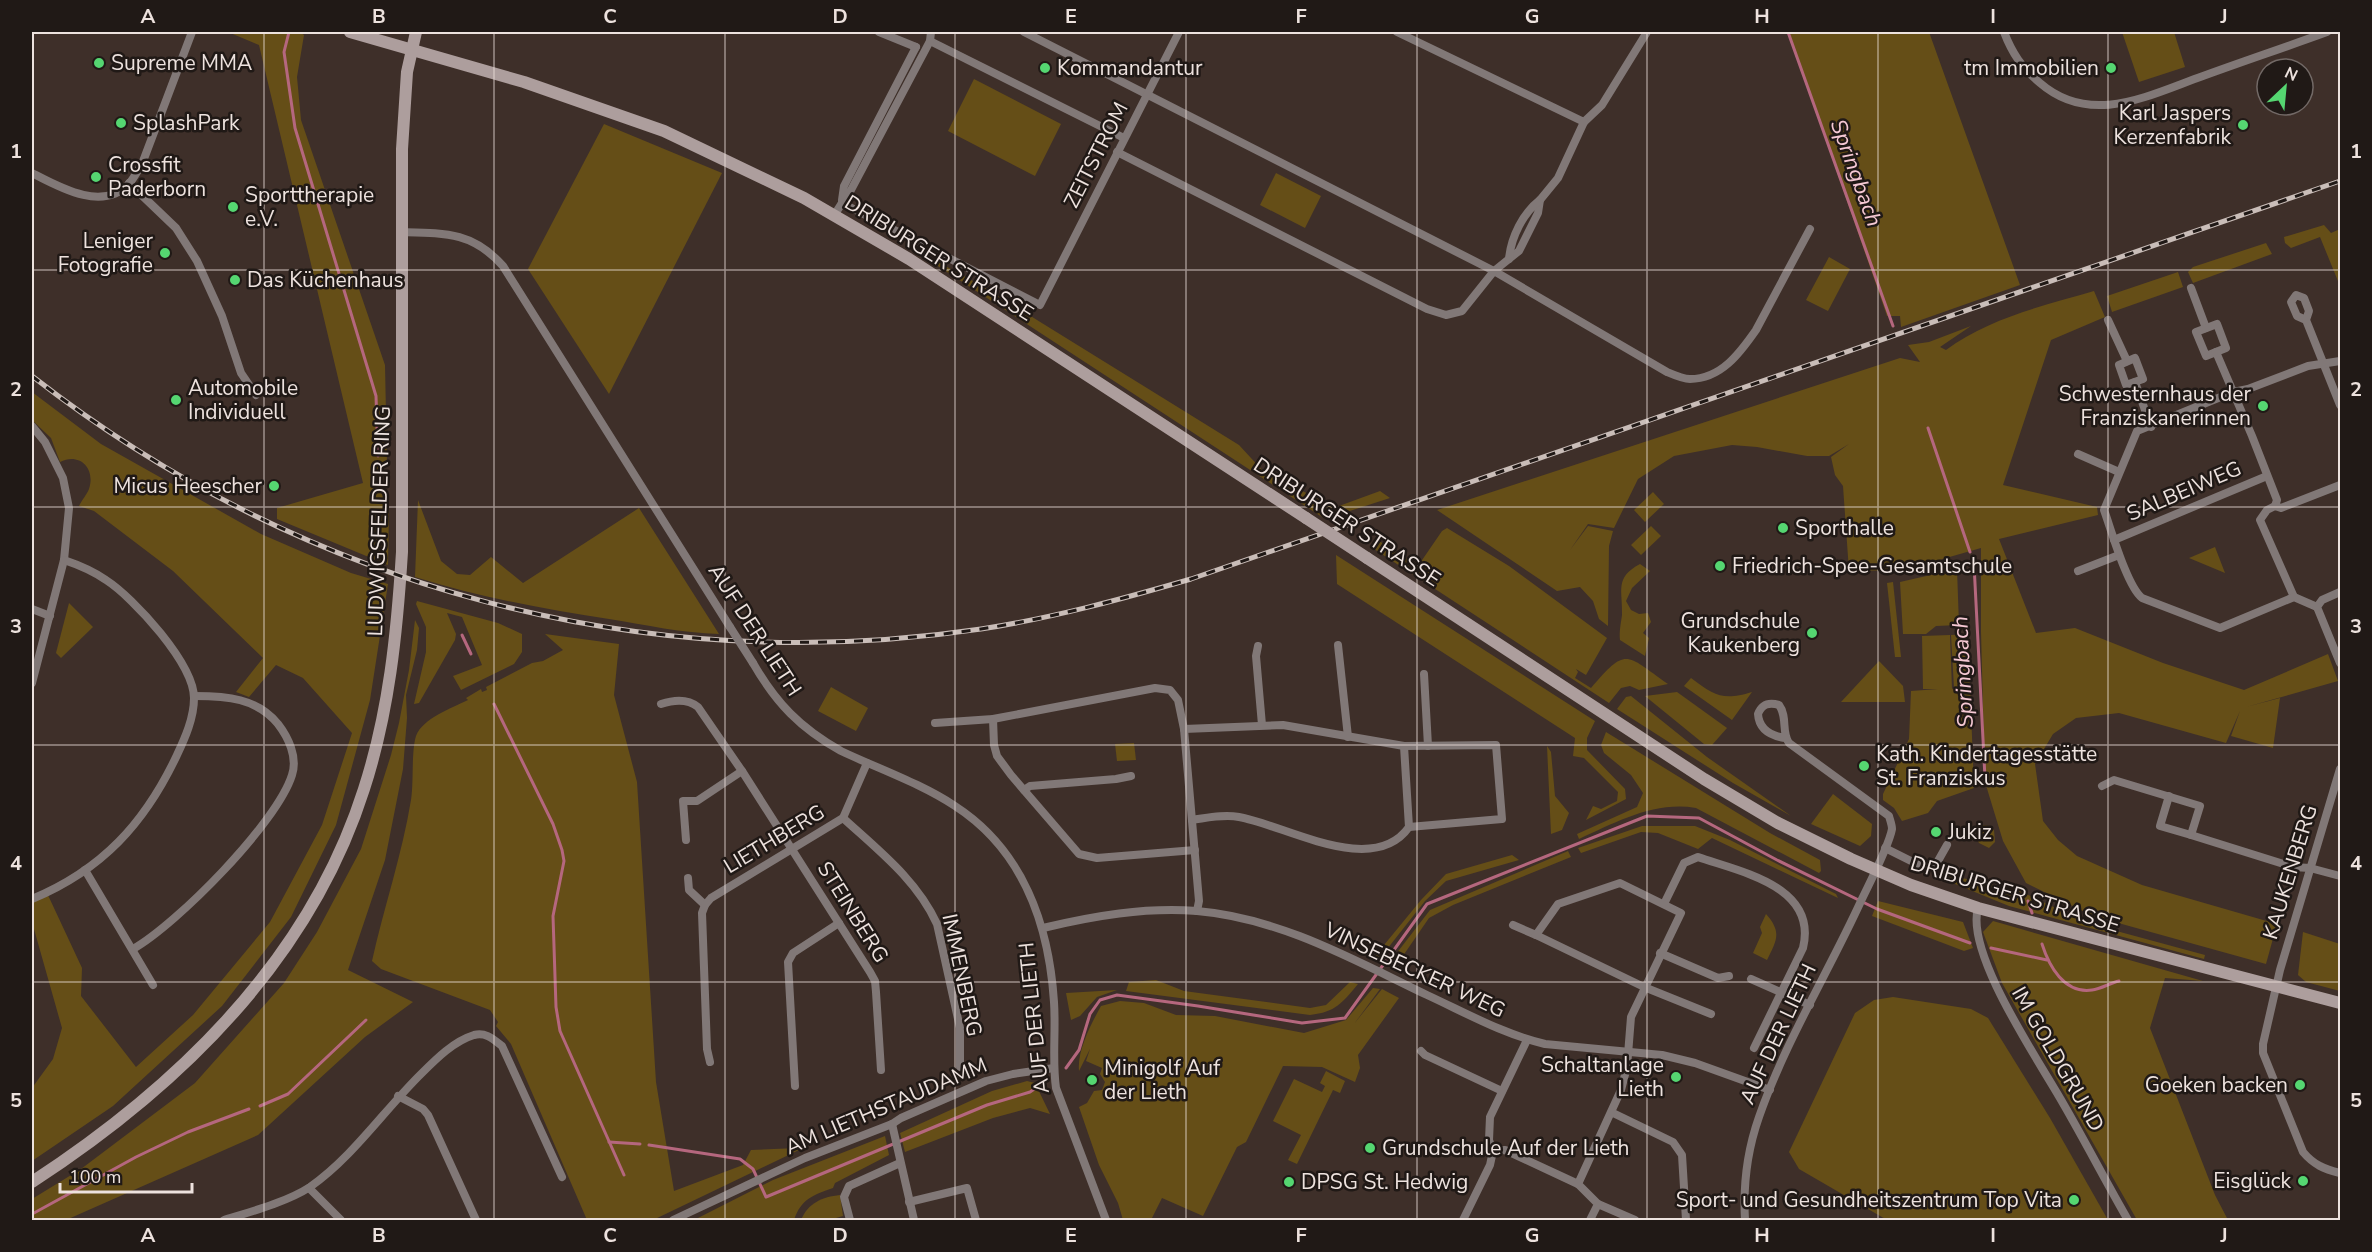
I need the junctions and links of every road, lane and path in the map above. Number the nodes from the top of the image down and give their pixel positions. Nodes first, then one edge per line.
1 (192, 32) edge
2 (350, 32) edge
3 (416, 32) edge
4 (879, 32) edge
5 (1024, 32) edge
6 (1179, 32) edge
7 (1397, 32) edge
8 (1647, 32) edge
9 (2004, 32) edge
10 (2327, 32) edge
11 (930, 36) edge
12 (916, 47) junction
13 (412, 49) junction
14 (1146, 94) junction
15 (1584, 122) junction
16 (1124, 138) junction
17 (1117, 152) junction
18 (860, 165) junction
19 (32, 173) edge
20 (129, 183) junction
21 (842, 203) junction
22 (835, 214) junction
23 (1810, 230) dead end
24 (401, 232) junction
25 (1494, 271) junction
26 (2191, 288) dead end
27 (2108, 320) dead end
28 (2306, 320) dead end
29 (2206, 328) junction
30 (2216, 352) junction
31 (2340, 361) edge
32 (2127, 362) junction
33 (2324, 362) junction
34 (2135, 381) junction
35 (2232, 392) junction
36 (256, 395) dead end
37 (2340, 405) edge
38 (2151, 427) junction
39 (33, 428) edge
40 (2078, 454) dead end
41 (2119, 472) junction
42 (2267, 476) junction
43 (2340, 484) edge
44 (2275, 506) junction
45 (2114, 540) junction
46 (2120, 555) junction
47 (64, 560) junction
48 (2078, 572) dead end
49 (2340, 592) edge
50 (2294, 597) junction
51 (2317, 607) junction
52 (32, 609) edge
53 (50, 616) junction
54 (1338, 645) dead end
55 (1258, 646) dead end
56 (2340, 663) edge
57 (1424, 674) dead end
58 (32, 682) edge
59 (195, 696) junction
60 (661, 705) dead end
61 (993, 719) junction
62 (935, 723) dead end
63 (1262, 725) junction
64 (1184, 729) junction
65 (1348, 736) junction
66 (1785, 738) dead end
67 (1404, 746) junction
68 (1428, 746) junction
69 (867, 763) junction
70 (2340, 769) edge
71 (742, 771) junction
72 (1131, 776) dead end
73 (2102, 786) dead end
74 (1024, 790) junction
75 (2169, 796) junction
76 (843, 818) junction
77 (1192, 820) junction
78 (1409, 827) junction
79 (2191, 835) junction
80 (686, 840) dead end
81 (1947, 845) dead end
82 (1885, 848) junction
83 (792, 849) junction
84 (1195, 850) junction
85 (2310, 868) junction
86 (85, 870) junction
87 (1875, 870) junction
88 (2340, 876) edge
89 (688, 878) dead end
90 (32, 899) edge
91 (1664, 904) junction
92 (705, 905) junction
93 (1978, 908) junction
94 (1197, 911) junction
95 (839, 922) junction
96 (1513, 925) dead end
97 (1043, 928) junction
98 (1536, 934) junction
99 (133, 949) junction
100 (1660, 953) junction
101 (1729, 976) dead end
102 (1751, 979) dead end
103 (153, 985) dead end
104 (2276, 986) junction
105 (1644, 987) junction
106 (1781, 993) junction
107 (2340, 1003) edge
108 (1809, 1005) junction
109 (1711, 1014) dead end
110 (1527, 1040) junction
111 (1754, 1048) dead end
112 (1421, 1051) dead end
113 (1629, 1051) junction
114 (710, 1062) dead end
115 (960, 1067) dead end
116 (1054, 1068) junction
117 (881, 1070) dead end
118 (795, 1086) dead end
119 (1770, 1090) junction
120 (1502, 1091) junction
121 (398, 1096) junction
122 (1613, 1113) junction
123 (892, 1124) junction
124 (1493, 1151) junction
125 (900, 1163) junction
126 (2340, 1173) edge
127 (562, 1177) dead end
128 (32, 1182) edge
129 (1578, 1184) junction
130 (309, 1188) junction
131 (909, 1202) junction
132 (1598, 1204) junction
133 (224, 1221) edge
134 (341, 1221) edge
135 (476, 1221) edge
136 (673, 1221) edge
137 (850, 1221) edge
138 (914, 1221) edge
139 (976, 1221) edge
140 (1106, 1221) edge
141 (1463, 1221) edge
142 (1590, 1221) edge
143 (1635, 1221) edge
144 (1686, 1221) edge
145 (1745, 1221) edge
146 (2128, 1221) edge

1 - 20 street
2 - 13 main road, DRIBURGER STRASSE
3 - 13 main road, LUDWIGSFELDER RING
4 - 12 street
5 - 14 street, ZEITSTROM
6 - 14 street
7 - 15 street
8 - 15 street
9 - 10 street
11 - 12 street
11 - 16 street
11 - 18 street
12 - 18 street
13 - 22 main road, DRIBURGER STRASSE
13 - 24 main road, LUDWIGSFELDER RING
14 - 16 street, ZEITSTROM
14 - 25 street
15 - 25 street
16 - 17 street, ZEITSTROM
17 - 21 street, ZEITSTROM
17 - 25 street
18 - 21 street
19 - 20 street
20 - 36 street
21 - 22 street
22 - 87 main road, DRIBURGER STRASSE, bridge
23 - 25 street
24 - 69 street, AUF DER LIETH, bridge
24 - 128 main road, LUDWIGSFELDER RING
26 - 29 street
27 - 32 street
28 - 33 street
29 - 30 street
29 - 30 street
30 - 35 street, SALBEIWEG
31 - 33 street
32 - 34 street
32 - 34 street
33 - 35 street
33 - 37 street
34 - 38 street
35 - 38 street
35 - 42 street, SALBEIWEG
38 - 41 street
39 - 47 street
40 - 41 street
41 - 45 street
42 - 44 street, SALBEIWEG
42 - 45 street, SALBEIWEG
43 - 44 street
44 - 50 street
45 - 46 street
46 - 48 street
46 - 50 street
47 - 53 street
47 - 59 street
49 - 51 street
50 - 51 street
51 - 56 street
52 - 53 street
53 - 58 street
54 - 65 street
55 - 63 street
57 - 68 street
59 - 86 street
59 - 99 street
60 - 71 street, STEINBERG
61 - 62 street
61 - 64 street
61 - 74 street
63 - 64 street
63 - 65 street
64 - 77 street
65 - 67 street
66 - 82 street, AUF DER LIETH
67 - 68 street
67 - 78 street
68 - 78 street
69 - 76 street, LIETHBERG
69 - 97 street, AUF DER LIETH
70 - 85 street, KAUKENBERG
71 - 80 street
71 - 83 street, STEINBERG
72 - 74 street
73 - 75 street
74 - 84 street
75 - 79 street
75 - 79 street
76 - 83 street, LIETHBERG
76 - 115 street, IMMENBERG
77 - 78 street
77 - 84 street
79 - 85 street
81 - 82 street
82 - 87 street, AUF DER LIETH
83 - 92 street, LIETHBERG
83 - 95 street, STEINBERG
84 - 94 street
85 - 88 street
85 - 104 street, KAUKENBERG
86 - 90 street
86 - 99 street
87 - 93 main road, DRIBURGER STRASSE
87 - 108 street, AUF DER LIETH
89 - 92 street
91 - 98 street
91 - 100 street
91 - 106 street
92 - 114 street
93 - 104 main road, DRIBURGER STRASSE
93 - 146 street, IM GOLDGRUND
94 - 97 street, VINSEBECKER WEG
94 - 110 street, VINSEBECKER WEG
95 - 117 street, STEINBERG
95 - 118 street
96 - 98 street
97 - 116 street, AUF DER LIETH
98 - 105 street
99 - 103 street
100 - 101 street
100 - 105 street
102 - 106 street
104 - 107 main road, DRIBURGER STRASSE
104 - 126 street, KAUKENBERG
105 - 109 street
105 - 113 street
106 - 108 street
106 - 111 street
108 - 119 street, AUF DER LIETH
110 - 113 street, VINSEBECKER WEG
110 - 120 street
112 - 120 street
113 - 119 street, VINSEBECKER WEG
113 - 122 street
116 - 123 street, AM LIETHSTAUDAMM
116 - 140 street, AUF DER LIETH
119 - 145 street, AUF DER LIETH
120 - 124 street
121 - 127 street
121 - 130 street
121 - 135 street
122 - 129 street
122 - 144 street
123 - 125 street
123 - 136 street, AM LIETHSTAUDAMM
124 - 129 street
124 - 141 street
125 - 131 street
125 - 137 street
129 - 132 street
130 - 133 street
130 - 134 street
131 - 138 street
131 - 139 street
132 - 142 street
132 - 143 street

